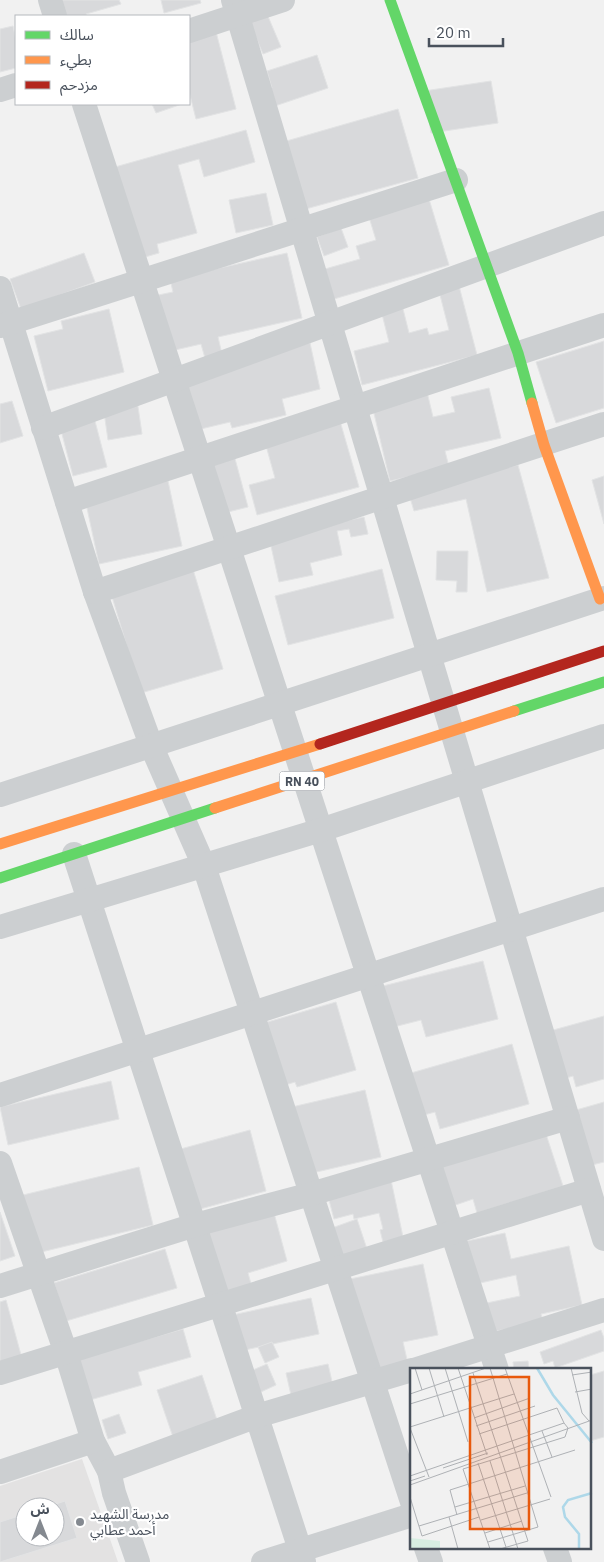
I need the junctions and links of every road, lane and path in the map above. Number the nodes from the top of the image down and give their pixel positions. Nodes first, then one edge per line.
1 (50, 0) edge
2 (282, 0) edge
3 (390, 0) edge
4 (235, 8) edge
5 (55, 15) edge
6 (190, 30) edge
7 (15, 84) edge
8 (0, 90) edge
9 (84, 105) edge
10 (456, 180) junction
11 (604, 223) edge
12 (302, 231) junction
13 (486, 267) junction
14 (142, 282) junction
15 (0, 288) edge
16 (329, 322) junction
17 (6, 324) edge
18 (604, 325) edge
19 (518, 353) junction
20 (174, 380) junction
21 (355, 407) junction
22 (604, 424) edge
23 (43, 428) junction
24 (544, 445) junction
25 (200, 458) junction
26 (382, 497) junction
27 (67, 502) junction
28 (229, 548) junction
29 (95, 592) junction
30 (603, 603) edge
31 (604, 651) edge
32 (429, 655) junction
33 (604, 682) edge
34 (442, 703) junction
35 (280, 704) junction
36 (452, 730) junction
37 (604, 736) edge
38 (151, 745) junction
39 (296, 752) junction
40 (304, 780) junction
41 (466, 780) junction
42 (171, 790) junction
43 (0, 795) edge
44 (184, 818) junction
45 (321, 830) junction
46 (0, 844) edge
47 (74, 854) junction
48 (204, 866) junction
49 (0, 878) edge
50 (89, 899) junction
51 (604, 899) edge
52 (0, 927) edge
53 (511, 929) junction
54 (368, 976) junction
55 (252, 1013) junction
56 (138, 1050) junction
57 (0, 1095) edge
58 (568, 1118) junction
59 (428, 1159) junction
60 (0, 1163) edge
61 (589, 1190) junction
62 (311, 1194) junction
63 (195, 1225) junction
64 (452, 1233) junction
65 (604, 1239) edge
66 (336, 1269) junction
67 (39, 1274) junction
68 (0, 1286) edge
69 (221, 1306) junction
70 (604, 1310) edge
71 (489, 1346) junction
72 (66, 1353) junction
73 (419, 1368) edge
74 (495, 1368) edge
75 (410, 1371) edge
76 (0, 1373) edge
77 (372, 1382) junction
78 (257, 1416) junction
79 (94, 1441) junction
80 (109, 1471) junction
81 (0, 1472) edge
82 (410, 1496) edge
83 (410, 1516) edge
84 (427, 1550) edge
85 (556, 1550) edge
86 (302, 1556) edge
87 (138, 1562) edge
88 (263, 1562) edge
89 (431, 1562) edge
90 (560, 1562) edge

1 - 5 street
2 - 4 street
3 - 10 main road
4 - 6 street
4 - 12 street
7 - 8 street
9 - 14 street
10 - 12 street
10 - 13 main road
11 - 13 street
12 - 14 street
12 - 16 street
13 - 16 street
13 - 19 main road
14 - 17 street
14 - 20 street
15 - 17 street
16 - 20 street
16 - 21 street
17 - 23 street
18 - 19 street
19 - 21 street
19 - 24 main road
20 - 23 street
20 - 25 street
21 - 25 street
21 - 26 street
22 - 24 street
23 - 27 street
24 - 26 street
24 - 30 main road
25 - 27 street
25 - 28 street
26 - 28 street
26 - 32 street
27 - 29 street
28 - 29 street
28 - 35 street
29 - 38 street
30 - 32 street
31 - 34 main road, RN 40
32 - 34 street
32 - 35 street
33 - 36 main road, RN 40
34 - 36 street
34 - 39 main road, RN 40
35 - 38 street
35 - 39 street
36 - 40 main road, RN 40
36 - 41 street
37 - 41 street
38 - 42 street
38 - 43 street
39 - 40 street
39 - 42 main road, RN 40
40 - 44 main road, RN 40
40 - 45 street
41 - 45 street
41 - 53 street
42 - 44 street
42 - 46 main road, RN 40
44 - 47 main road, RN 40
44 - 48 street
45 - 48 street
45 - 54 street
47 - 49 main road, RN 40
47 - 50 street
48 - 50 street
48 - 55 street
50 - 52 street
50 - 56 street
51 - 53 street
53 - 54 street
53 - 58 street
54 - 55 street
54 - 59 street
55 - 56 street
55 - 62 street
56 - 57 street
56 - 63 street
58 - 59 street
58 - 61 street
59 - 62 street
59 - 64 street
60 - 67 street
61 - 64 street
61 - 65 street
62 - 63 street
62 - 66 street
63 - 67 street
63 - 69 street
64 - 66 street
64 - 71 street
66 - 69 street
66 - 77 street
67 - 68 street
67 - 72 street
69 - 72 street
69 - 78 street
70 - 71 street
71 - 73 street
71 - 74 street
72 - 76 street
72 - 79 street
75 - 77 street
77 - 78 street
77 - 82 street
78 - 80 street
78 - 86 street
79 - 80 street
79 - 81 street
80 - 87 street
83 - 86 street
84 - 89 street
85 - 90 street
86 - 88 street

